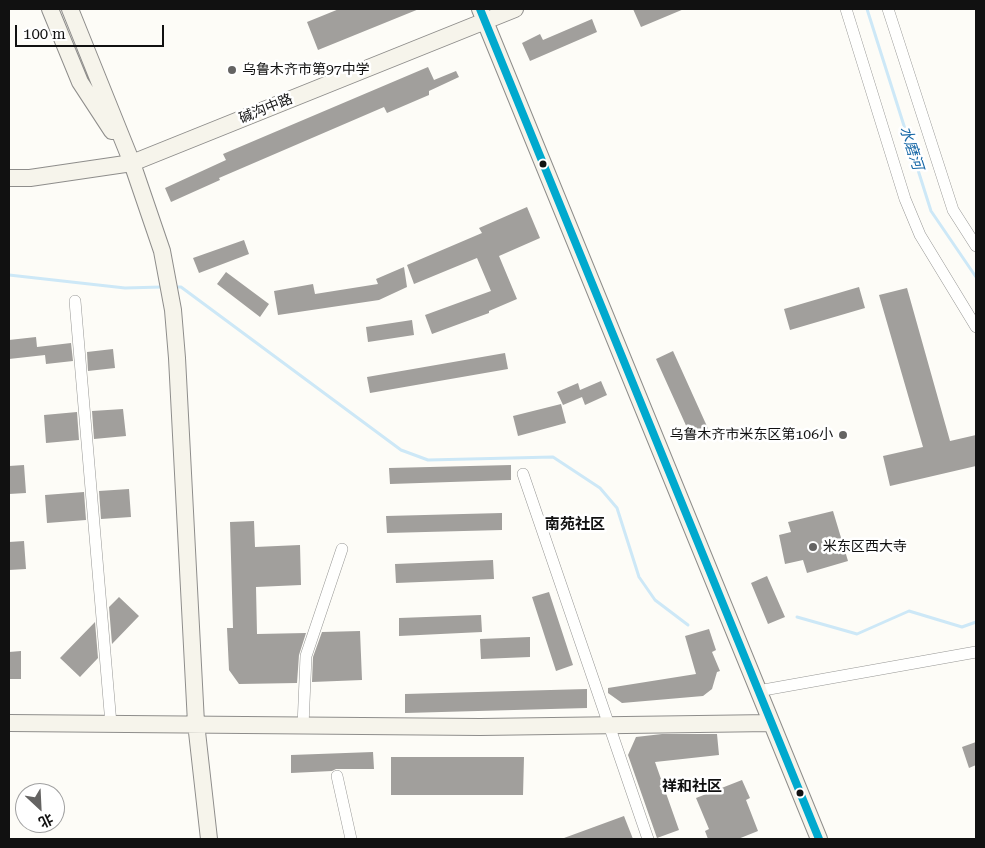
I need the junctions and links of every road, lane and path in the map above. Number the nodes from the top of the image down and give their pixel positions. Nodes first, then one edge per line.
1 (50, 9) edge
2 (70, 9) edge
3 (515, 9) edge
4 (846, 9) edge
5 (888, 9) edge
6 (482, 15) edge
7 (132, 162) junction
8 (9, 178) edge
9 (976, 246) edge
10 (74, 300) dead end
11 (976, 327) edge
12 (523, 474) dead end
13 (342, 549) dead end
14 (976, 652) edge
15 (758, 691) junction
16 (771, 722) junction
17 (9, 723) edge
18 (196, 723) junction
19 (112, 724) junction
20 (610, 725) junction
21 (303, 726) junction
22 (337, 776) dead end
23 (209, 839) edge
24 (351, 839) edge
25 (648, 839) edge
26 (819, 839) edge

1 - 7 street
2 - 7 street
3 - 6 street, 碱沟中路
4 - 11 street
5 - 9 street
6 - 7 street, 碱沟中路
6 - 15 street
7 - 8 street, 碱沟中路
7 - 18 street
10 - 19 street
12 - 20 street
13 - 21 street
14 - 15 street
15 - 16 street
16 - 20 street
16 - 26 street
17 - 19 street
18 - 19 street
18 - 21 street
18 - 23 street
20 - 21 street
20 - 25 street
22 - 24 street

